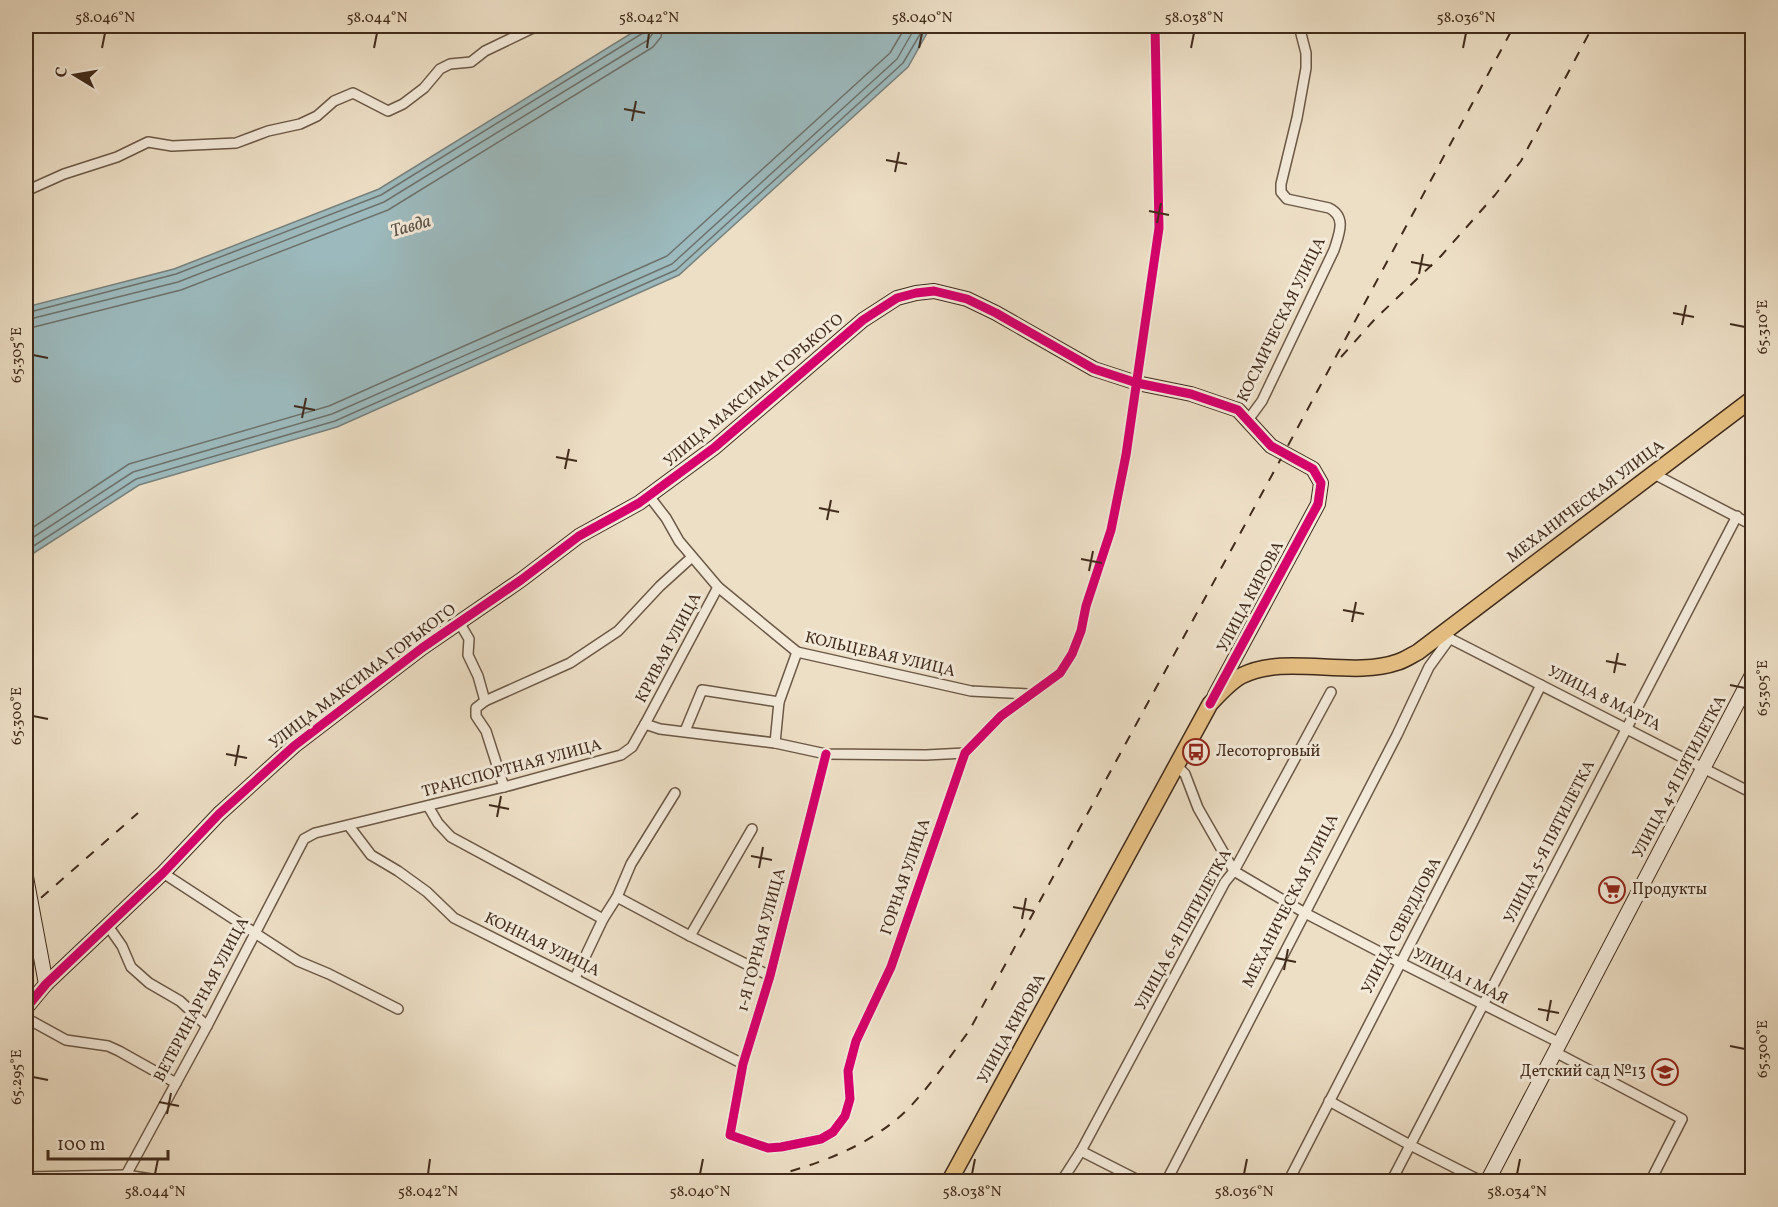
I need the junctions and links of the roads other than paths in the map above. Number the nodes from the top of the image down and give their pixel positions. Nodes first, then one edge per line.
1 (537, 26) edge
2 (1155, 26) edge
3 (1299, 26) edge
4 (26, 191) edge
5 (1137, 383) junction
6 (1752, 399) edge
7 (1248, 420) junction
8 (1654, 474) junction
9 (648, 496) junction
10 (1318, 504) joint
11 (1737, 516) junction
12 (1752, 525) edge
13 (692, 557) junction
14 (718, 587) junction
15 (459, 622) junction
16 (1446, 636) junction
17 (797, 652) junction
18 (1752, 675) edge
19 (1541, 685) junction
20 (1331, 692) dead end
21 (1028, 694) junction
22 (484, 701) junction
23 (779, 702) junction
24 (1210, 704) junction
25 (645, 724) junction
26 (1627, 727) junction
27 (685, 731) junction
28 (775, 743) junction
29 (965, 753) junction
30 (826, 754) junction
31 (1177, 766) junction
32 (1704, 767) junction
33 (504, 787) junction
34 (675, 793) dead end
35 (1752, 793) edge
36 (428, 806) junction
37 (350, 826) junction
38 (752, 829) dead end
39 (304, 839) joint
40 (1234, 871) junction
41 (163, 873) junction
42 (26, 877) edge
43 (617, 897) junction
44 (1305, 913) junction
45 (603, 919) junction
46 (108, 926) junction
47 (255, 933) junction
48 (690, 936) junction
49 (1399, 962) junction
50 (770, 976) junction
51 (575, 978) junction
52 (46, 984) junction
53 (1482, 1005) junction
54 (26, 1008) edge
55 (398, 1009) dead end
56 (26, 1018) edge
57 (207, 1026) junction
58 (1558, 1047) junction
59 (743, 1064) junction
60 (176, 1083) junction
61 (1329, 1101) junction
62 (730, 1135) joint
63 (1410, 1145) junction
64 (1081, 1151) junction
65 (126, 1175) junction
66 (26, 1177) edge
67 (170, 1182) edge
68 (949, 1182) edge
69 (1061, 1182) edge
70 (1142, 1182) edge
71 (1166, 1182) edge
72 (1288, 1182) edge
73 (1391, 1182) edge
74 (1485, 1182) edge
75 (1650, 1182) edge

1 - 4 street
2 - 5 street, ГОРНАЯ УЛИЦА
3 - 7 street, КОСМИЧЕСКАЯ УЛИЦА
5 - 7 street, УЛИЦА МАКСИМА ГОРЬКОГО
5 - 9 street, УЛИЦА МАКСИМА ГОРЬКОГО
5 - 21 street, ГОРНАЯ УЛИЦА
6 - 8 main road, МЕХАНИЧЕСКАЯ УЛИЦА
7 - 10 street, УЛИЦА МАКСИМА ГОРЬКОГО
8 - 11 street
8 - 16 main road, МЕХАНИЧЕСКАЯ УЛИЦА
9 - 13 street, КОЛЬЦЕВАЯ УЛИЦА
9 - 15 street, УЛИЦА МАКСИМА ГОРЬКОГО
10 - 24 street, УЛИЦА КИРОВА
11 - 12 street
11 - 26 street, УЛИЦА 5-Я ПЯТИЛЕТКА
13 - 14 street, КОЛЬЦЕВАЯ УЛИЦА
13 - 22 street
14 - 17 street, КОЛЬЦЕВАЯ УЛИЦА
14 - 25 street, КРИВАЯ УЛИЦА
15 - 22 street
15 - 41 street, УЛИЦА МАКСИМА ГОРЬКОГО
16 - 19 street, УЛИЦА 8 МАРТА
16 - 24 main road, УЛИЦА КИРОВА
16 - 44 street, МЕХАНИЧЕСКАЯ УЛИЦА
17 - 21 street, КОЛЬЦЕВАЯ УЛИЦА
17 - 23 street
18 - 32 street, УЛИЦА 4-Я ПЯТИЛЕТКА
19 - 26 street, УЛИЦА 8 МАРТА
19 - 49 street, УЛИЦА СВЕРДЛОВА
20 - 40 street, УЛИЦА 6-Я ПЯТИЛЕТКА
21 - 29 street, ГОРНАЯ УЛИЦА
22 - 33 street
23 - 27 street
23 - 28 street
24 - 31 main road, УЛИЦА КИРОВА
25 - 27 street
25 - 33 street, ТРАНСПОРТНАЯ УЛИЦА
26 - 32 street, УЛИЦА 8 МАРТА
26 - 53 street, УЛИЦА 5-Я ПЯТИЛЕТКА
27 - 28 street
28 - 30 street
29 - 30 street
29 - 62 street, ГОРНАЯ УЛИЦА
30 - 50 street, 1-Я ГОРНАЯ УЛИЦА
31 - 40 street, УЛИЦА 1 МАЯ
31 - 68 main road, УЛИЦА КИРОВА
32 - 35 street, УЛИЦА 8 МАРТА
32 - 58 street, УЛИЦА 4-Я ПЯТИЛЕТКА
33 - 36 street, ТРАНСПОРТНАЯ УЛИЦА
34 - 43 street
36 - 37 street, ТРАНСПОРТНАЯ УЛИЦА
36 - 45 street
37 - 39 street, ТРАНСПОРТНАЯ УЛИЦА
37 - 51 street, КОННАЯ УЛИЦА
38 - 48 street
39 - 47 street, ВЕТЕРИНАРНАЯ УЛИЦА
40 - 44 street, УЛИЦА 1 МАЯ
40 - 64 street, УЛИЦА 6-Я ПЯТИЛЕТКА
41 - 46 street, УЛИЦА МАКСИМА ГОРЬКОГО
41 - 47 street
42 - 52 street
43 - 45 street
43 - 48 street
44 - 49 street, УЛИЦА 1 МАЯ
44 - 71 street, МЕХАНИЧЕСКАЯ УЛИЦА
45 - 51 street
46 - 52 street, УЛИЦА МАКСИМА ГОРЬКОГО
46 - 57 street
47 - 55 street
47 - 57 street, ВЕТЕРИНАРНАЯ УЛИЦА
48 - 50 street
49 - 53 street, УЛИЦА 1 МАЯ
49 - 61 street, УЛИЦА СВЕРДЛОВА
50 - 59 street, 1-Я ГОРНАЯ УЛИЦА
51 - 59 street, КОННАЯ УЛИЦА
52 - 54 street, УЛИЦА МАКСИМА ГОРЬКОГО
53 - 58 street, УЛИЦА 1 МАЯ
53 - 63 street, УЛИЦА 5-Я ПЯТИЛЕТКА
56 - 60 street
57 - 60 street, ВЕТЕРИНАРНАЯ УЛИЦА
58 - 74 street, УЛИЦА 4-Я ПЯТИЛЕТКА
58 - 75 street, УЛИЦА 1 МАЯ
59 - 62 street, 1-Я ГОРНАЯ УЛИЦА
60 - 65 street, ВЕТЕРИНАРНАЯ УЛИЦА
61 - 63 street
61 - 72 street, УЛИЦА СВЕРДЛОВА
63 - 73 street, УЛИЦА 5-Я ПЯТИЛЕТКА
63 - 74 street
64 - 69 street, УЛИЦА 6-Я ПЯТИЛЕТКА
64 - 70 street
65 - 66 street
65 - 67 street

